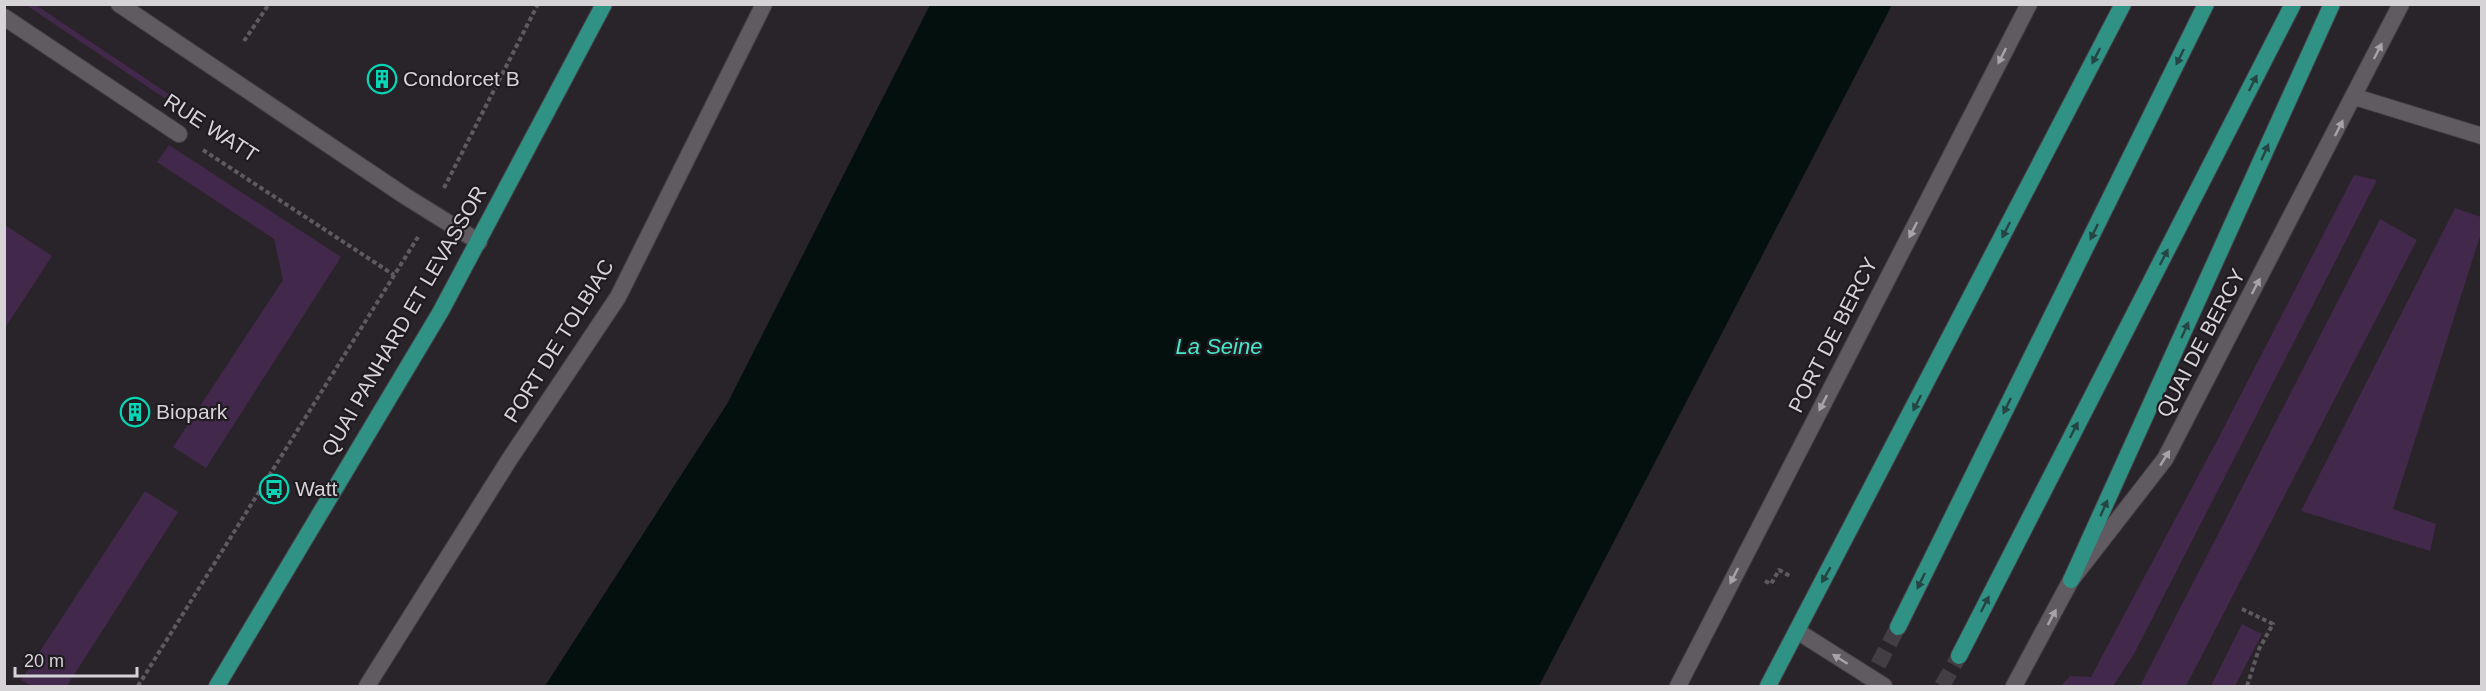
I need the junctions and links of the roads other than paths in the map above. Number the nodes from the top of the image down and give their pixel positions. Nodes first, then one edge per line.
1 (119, 4) edge
2 (604, 4) edge
3 (764, 4) edge
4 (2029, 4) edge
5 (2123, 4) edge
6 (2206, 4) edge
7 (2293, 4) edge
8 (2332, 4) edge
9 (2401, 4) edge
10 (4, 16) edge
11 (2355, 97) junction
12 (179, 134) road end
13 (2481, 136) edge
14 (479, 242) junction
15 (2072, 580) junction
16 (1898, 627) tunnel mouth
17 (1797, 631) junction
18 (1959, 656) tunnel mouth
19 (217, 687) edge
20 (366, 687) edge
21 (1678, 687) edge
22 (1768, 687) edge
23 (1884, 687) edge
24 (2014, 687) edge

1 - 14 street
2 - 14 main road, QUAI PANHARD ET LEVASSOR
3 - 20 street, PORT DE TOLBIAC
4 -> 21 street, PORT DE BERCY
5 -> 17 main road
6 -> 16 main road
18 -> 7 main road
15 -> 8 main road
11 -> 9 street, QUAI DE BERCY
10 - 12 street, RUE WATT
11 - 13 street
15 -> 11 street, QUAI DE BERCY
14 - 19 main road, QUAI PANHARD ET LEVASSOR
24 -> 15 street, QUAI DE BERCY
17 - 22 main road
23 -> 17 street

